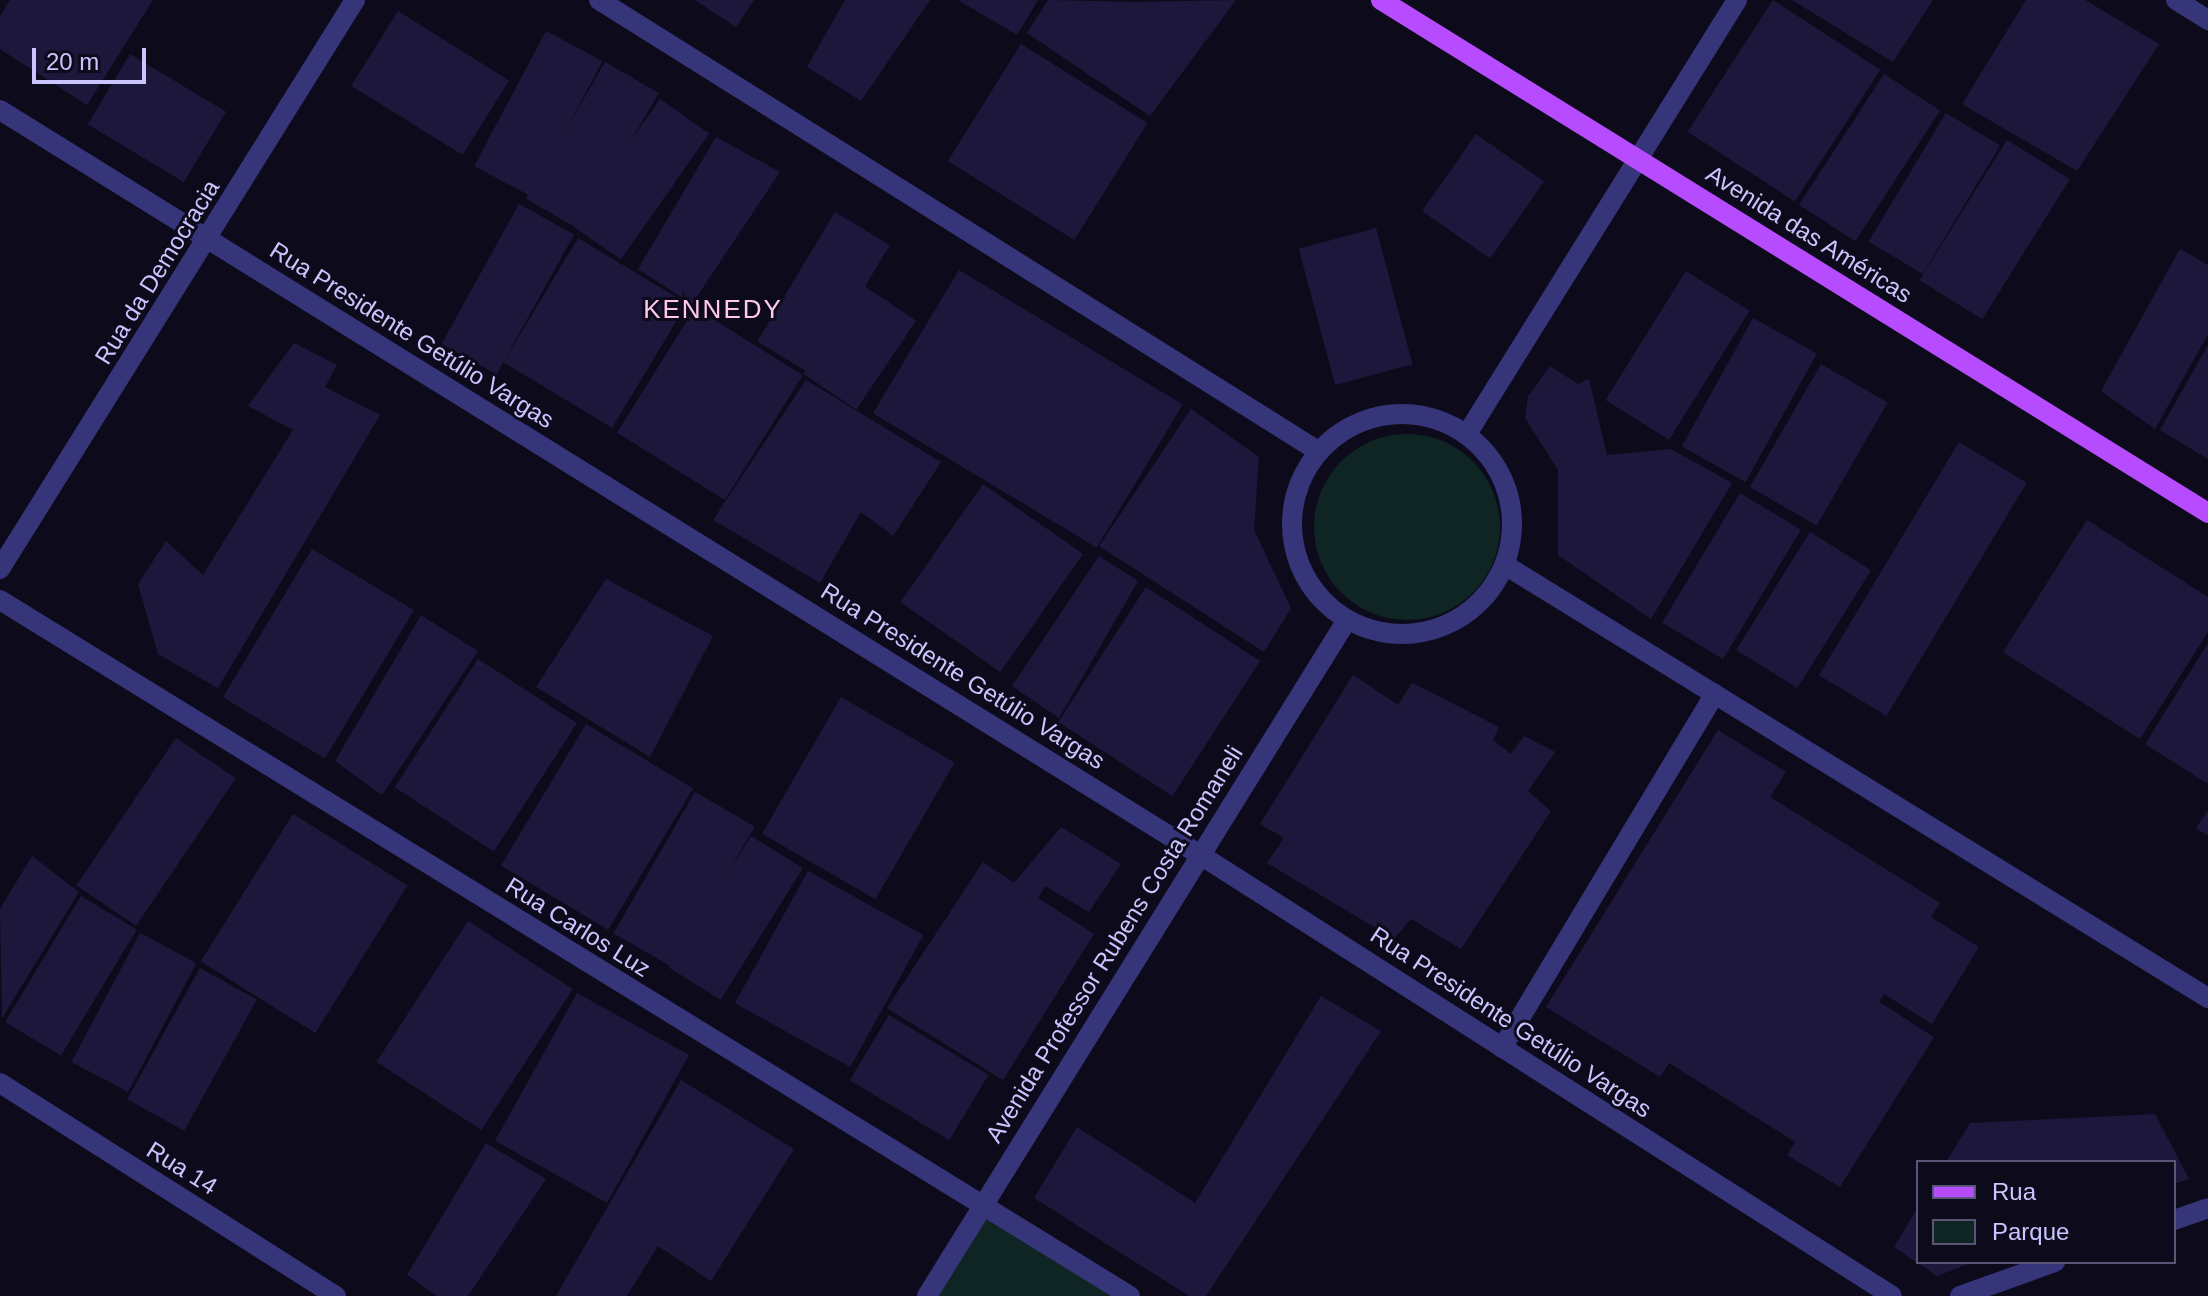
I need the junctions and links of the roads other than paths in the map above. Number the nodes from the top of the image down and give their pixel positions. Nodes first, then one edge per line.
1 (355, 0) edge
2 (599, 0) edge
3 (1381, 0) edge
4 (1737, 0) edge
5 (2176, 0) edge
6 (2208, 20) edge
7 (0, 110) edge
8 (1638, 158) junction
9 (208, 240) junction
10 (1467, 434) junction
11 (1318, 451) junction
12 (2208, 513) edge
13 (1505, 565) junction
14 (0, 569) edge
15 (0, 600) edge
16 (1347, 620) junction
17 (1715, 694) junction
18 (1202, 856) junction
19 (2208, 998) edge
20 (1502, 1048) junction
21 (0, 1083) edge
22 (978, 1205) junction
23 (2208, 1208) edge
24 (2176, 1219) edge
25 (2049, 1264) edge
26 (336, 1296) edge
27 (927, 1296) edge
28 (1130, 1296) edge
29 (1892, 1296) edge
30 (1960, 1296) edge

1 - 9 street, Rua da Democracia
2 - 11 street
3 - 8 main road, Avenida das Américas
4 - 8 street
5 - 6 street
7 - 9 street, Rua Presidente Getúlio Vargas
8 - 10 street
8 - 12 main road, Avenida das Américas
9 - 14 street, Rua da Democracia
9 - 18 street, Rua Presidente Getúlio Vargas
10 - 11 street
10 - 13 street
11 - 16 street
13 - 16 street
13 - 17 street
15 - 22 street, Rua Carlos Luz
16 - 18 street, Avenida Professor Rubens Costa Romaneli
17 - 19 street
17 - 20 street
18 - 20 street, Rua Presidente Getúlio Vargas
18 - 22 street, Avenida Professor Rubens Costa Romaneli
20 - 29 street, Rua Presidente Getúlio Vargas
21 - 26 street, Rua 14
22 - 27 street, Avenida Professor Rubens Costa Romaneli
22 - 28 street, Rua Carlos Luz
23 - 24 street
25 - 30 street

